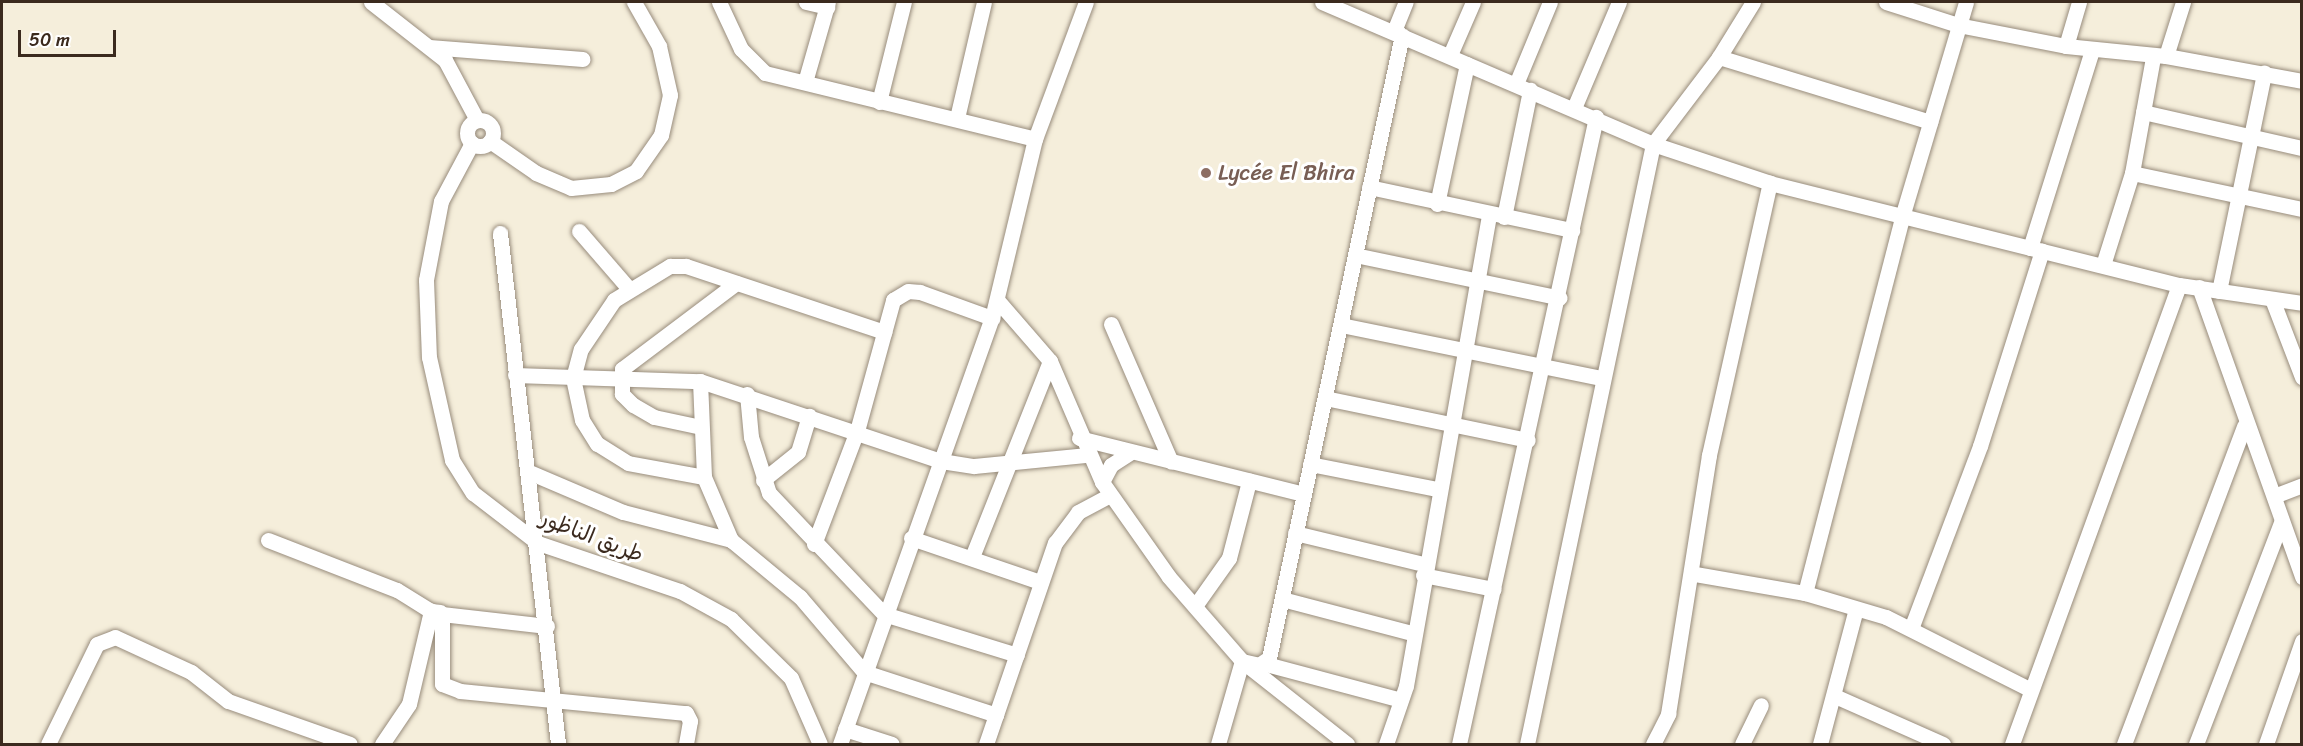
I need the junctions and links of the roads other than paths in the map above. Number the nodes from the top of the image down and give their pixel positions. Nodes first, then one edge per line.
1 (634, 2) edge
2 (718, 2) edge
3 (806, 2) edge
4 (904, 2) edge
5 (984, 2) edge
6 (1086, 2) edge
7 (1322, 2) edge
8 (1406, 2) edge
9 (1473, 2) edge
10 (1550, 2) edge
11 (1619, 2) edge
12 (1753, 2) edge
13 (1886, 2) edge
14 (1966, 2) edge
15 (2079, 2) edge
16 (2183, 2) edge
17 (376, 3) edge
18 (827, 4) edge
19 (1958, 25) junction
20 (1398, 33) junction
21 (2066, 46) junction
22 (429, 47) junction
23 (2092, 50) junction
24 (1450, 55) junction
25 (1719, 57) junction
26 (2159, 57) junction
27 (583, 59) dead end
28 (1467, 64) junction
29 (2264, 73) junction
30 (2301, 81) edge
31 (805, 82) junction
32 (1523, 87) junction
33 (879, 102) junction
34 (1574, 108) junction
35 (2142, 112) junction
36 (1596, 117) junction
37 (957, 118) junction
38 (477, 120) junction
39 (1930, 122) junction
40 (2252, 137) junction
41 (1035, 139) junction
42 (490, 141) junction
43 (472, 143) junction
44 (1653, 144) junction
45 (2301, 148) edge
46 (2132, 173) junction
47 (1770, 183) junction
48 (1369, 187) junction
49 (2241, 196) junction
50 (1437, 204) junction
51 (2301, 209) edge
52 (1496, 215) junction
53 (1902, 217) junction
54 (1572, 230) junction
55 (579, 231) dead end
56 (500, 233) dead end
57 (2036, 250) junction
58 (1355, 255) junction
59 (2103, 265) junction
60 (1474, 281) junction
61 (736, 283) junction
62 (2179, 285) junction
63 (2199, 287) junction
64 (629, 289) junction
65 (2219, 291) junction
66 (1560, 298) junction
67 (2272, 299) junction
68 (998, 301) junction
69 (2301, 303) edge
70 (992, 318) junction
71 (1111, 324) dead end
72 (1341, 325) junction
73 (884, 332) junction
74 (1462, 351) junction
75 (1050, 362) junction
76 (1545, 365) junction
77 (515, 375) junction
78 (2301, 377) edge
79 (573, 378) junction
80 (1602, 378) junction
81 (619, 380) junction
82 (700, 381) junction
83 (747, 394) junction
84 (1325, 398) junction
85 (809, 416) junction
86 (1451, 424) junction
87 (701, 426) junction
88 (2244, 426) junction
89 (856, 430) junction
90 (1079, 438) junction
91 (1528, 440) junction
92 (1131, 452) junction
93 (1087, 455) junction
94 (941, 461) junction
95 (1171, 462) junction
96 (1010, 464) junction
97 (1310, 464) junction
98 (529, 472) junction
99 (704, 477) junction
100 (763, 480) junction
101 (1250, 481) junction
102 (2301, 485) edge
103 (1106, 489) junction
104 (1438, 489) junction
105 (1303, 494) junction
106 (2274, 496) junction
107 (2281, 523) junction
108 (1295, 533) junction
109 (911, 538) junction
110 (268, 540) dead end
111 (731, 540) junction
112 (537, 543) junction
113 (814, 544) junction
114 (972, 557) junction
115 (1423, 569) junction
116 (1695, 574) junction
117 (2301, 577) edge
118 (1040, 582) junction
119 (1494, 589) junction
120 (1805, 593) junction
121 (1282, 599) junction
122 (1195, 606) junction
123 (1856, 609) junction
124 (437, 612) junction
125 (884, 614) junction
126 (547, 626) junction
127 (1912, 626) junction
128 (1412, 633) junction
129 (2301, 641) edge
130 (1017, 655) junction
131 (1242, 661) junction
132 (1266, 664) junction
133 (864, 672) junction
134 (2028, 689) junction
135 (1837, 698) junction
136 (551, 699) junction
137 (1398, 699) junction
138 (1761, 705) dead end
139 (996, 715) junction
140 (845, 729) junction
141 (48, 744) edge
142 (350, 744) edge
143 (385, 744) edge
144 (558, 744) edge
145 (686, 744) edge
146 (820, 744) edge
147 (840, 744) edge
148 (892, 744) edge
149 (986, 744) edge
150 (1218, 744) edge
151 (1347, 744) edge
152 (1386, 744) edge
153 (1459, 744) edge
154 (1527, 744) edge
155 (1653, 744) edge
156 (1742, 744) edge
157 (1820, 744) edge
158 (1943, 744) edge
159 (2012, 744) edge
160 (2124, 744) edge
161 (2196, 744) edge
162 (2266, 744) edge

1 - 42 street
2 - 31 street
3 - 18 street
4 - 33 street
5 - 37 street
6 - 41 street
7 - 20 street
8 - 20 street
9 - 24 street
10 - 32 street
11 - 34 street
12 - 25 street
13 - 19 street
14 - 19 street
15 - 21 street
16 - 26 street
17 - 22 street
18 - 31 street
19 - 21 street
19 - 39 street
20 - 24 street
20 - 48 street
21 - 23 street
22 - 27 street
22 - 38 street
23 - 26 street
23 - 57 street
24 - 28 street
25 - 39 street
25 - 44 street
26 - 29 street
26 - 35 street
28 - 32 street
28 - 50 street
29 - 30 street
29 - 40 street
31 - 33 street
32 - 34 street
32 - 52 street
33 - 37 street
34 - 36 street
35 - 40 street
35 - 46 street
36 - 44 street
36 - 54 street
37 - 41 street
38 - 42 street
38 - 43 street
39 - 53 street
40 - 45 street
40 - 49 street
41 - 68 street
42 - 43 street
43 - 112 street, طريق الناظور
44 - 47 street
44 - 80 street
46 - 49 street
46 - 59 street
47 - 53 street
47 - 116 street
48 - 50 street
48 - 58 street
49 - 51 street
49 - 65 street
50 - 52 street
52 - 54 street
52 - 60 street
53 - 57 street
53 - 120 street
54 - 66 street
55 - 64 street
56 - 77 street
57 - 59 street
57 - 127 street
58 - 60 street
58 - 72 street
59 - 62 street
60 - 66 street
60 - 74 street
61 - 64 street
61 - 73 street
61 - 81 street
62 - 63 street
62 - 134 street
63 - 65 street
63 - 88 street
64 - 79 street
65 - 67 street
66 - 76 street
67 - 69 street
67 - 78 street
68 - 70 street
68 - 75 street
70 - 73 street
70 - 94 street
71 - 95 street
72 - 74 street
72 - 84 street
73 - 89 street
74 - 76 street
74 - 86 street
75 - 90 street
75 - 96 street
76 - 80 street
76 - 91 street
77 - 79 street
77 - 98 street
79 - 81 street
79 - 99 street
80 - 154 street
81 - 82 street
81 - 87 street
82 - 83 street
82 - 87 street
83 - 85 street
83 - 100 street
84 - 86 street
84 - 97 street
85 - 89 street
85 - 100 street
86 - 91 street
86 - 104 street
87 - 99 street
88 - 106 street
88 - 160 street
89 - 94 street
89 - 113 street
90 - 92 street
90 - 93 street
91 - 119 street
92 - 95 street
92 - 103 street
93 - 96 street
93 - 103 street
94 - 96 street
94 - 109 street
95 - 101 street
96 - 114 street
97 - 104 street
97 - 105 street
98 - 111 street
98 - 112 street
99 - 111 street
100 - 113 street
101 - 105 street
101 - 122 street
102 - 106 street
103 - 118 street
103 - 122 street
104 - 115 street
105 - 108 street
106 - 107 street
107 - 117 street
107 - 161 street
108 - 115 street
108 - 121 street
109 - 114 street
109 - 125 street
110 - 124 street
111 - 133 street
112 - 126 street
112 - 146 street, طريق الناظور
113 - 125 street
114 - 118 street
115 - 119 street
115 - 128 street
116 - 120 street
116 - 155 street
118 - 130 street
119 - 153 street
120 - 123 street
121 - 128 street
121 - 132 street
122 - 131 street
123 - 127 street
123 - 135 street
124 - 126 street
124 - 136 street
124 - 143 street
125 - 130 street
125 - 133 street
126 - 136 street
127 - 134 street
128 - 137 street
129 - 162 street
130 - 139 street
131 - 132 street
131 - 150 street
131 - 151 street
132 - 137 street
133 - 139 street
133 - 140 street
134 - 159 street
135 - 157 street
135 - 158 street
136 - 144 street
136 - 145 street
137 - 152 street
138 - 156 street
139 - 149 street
140 - 147 street
140 - 148 street
141 - 142 street

